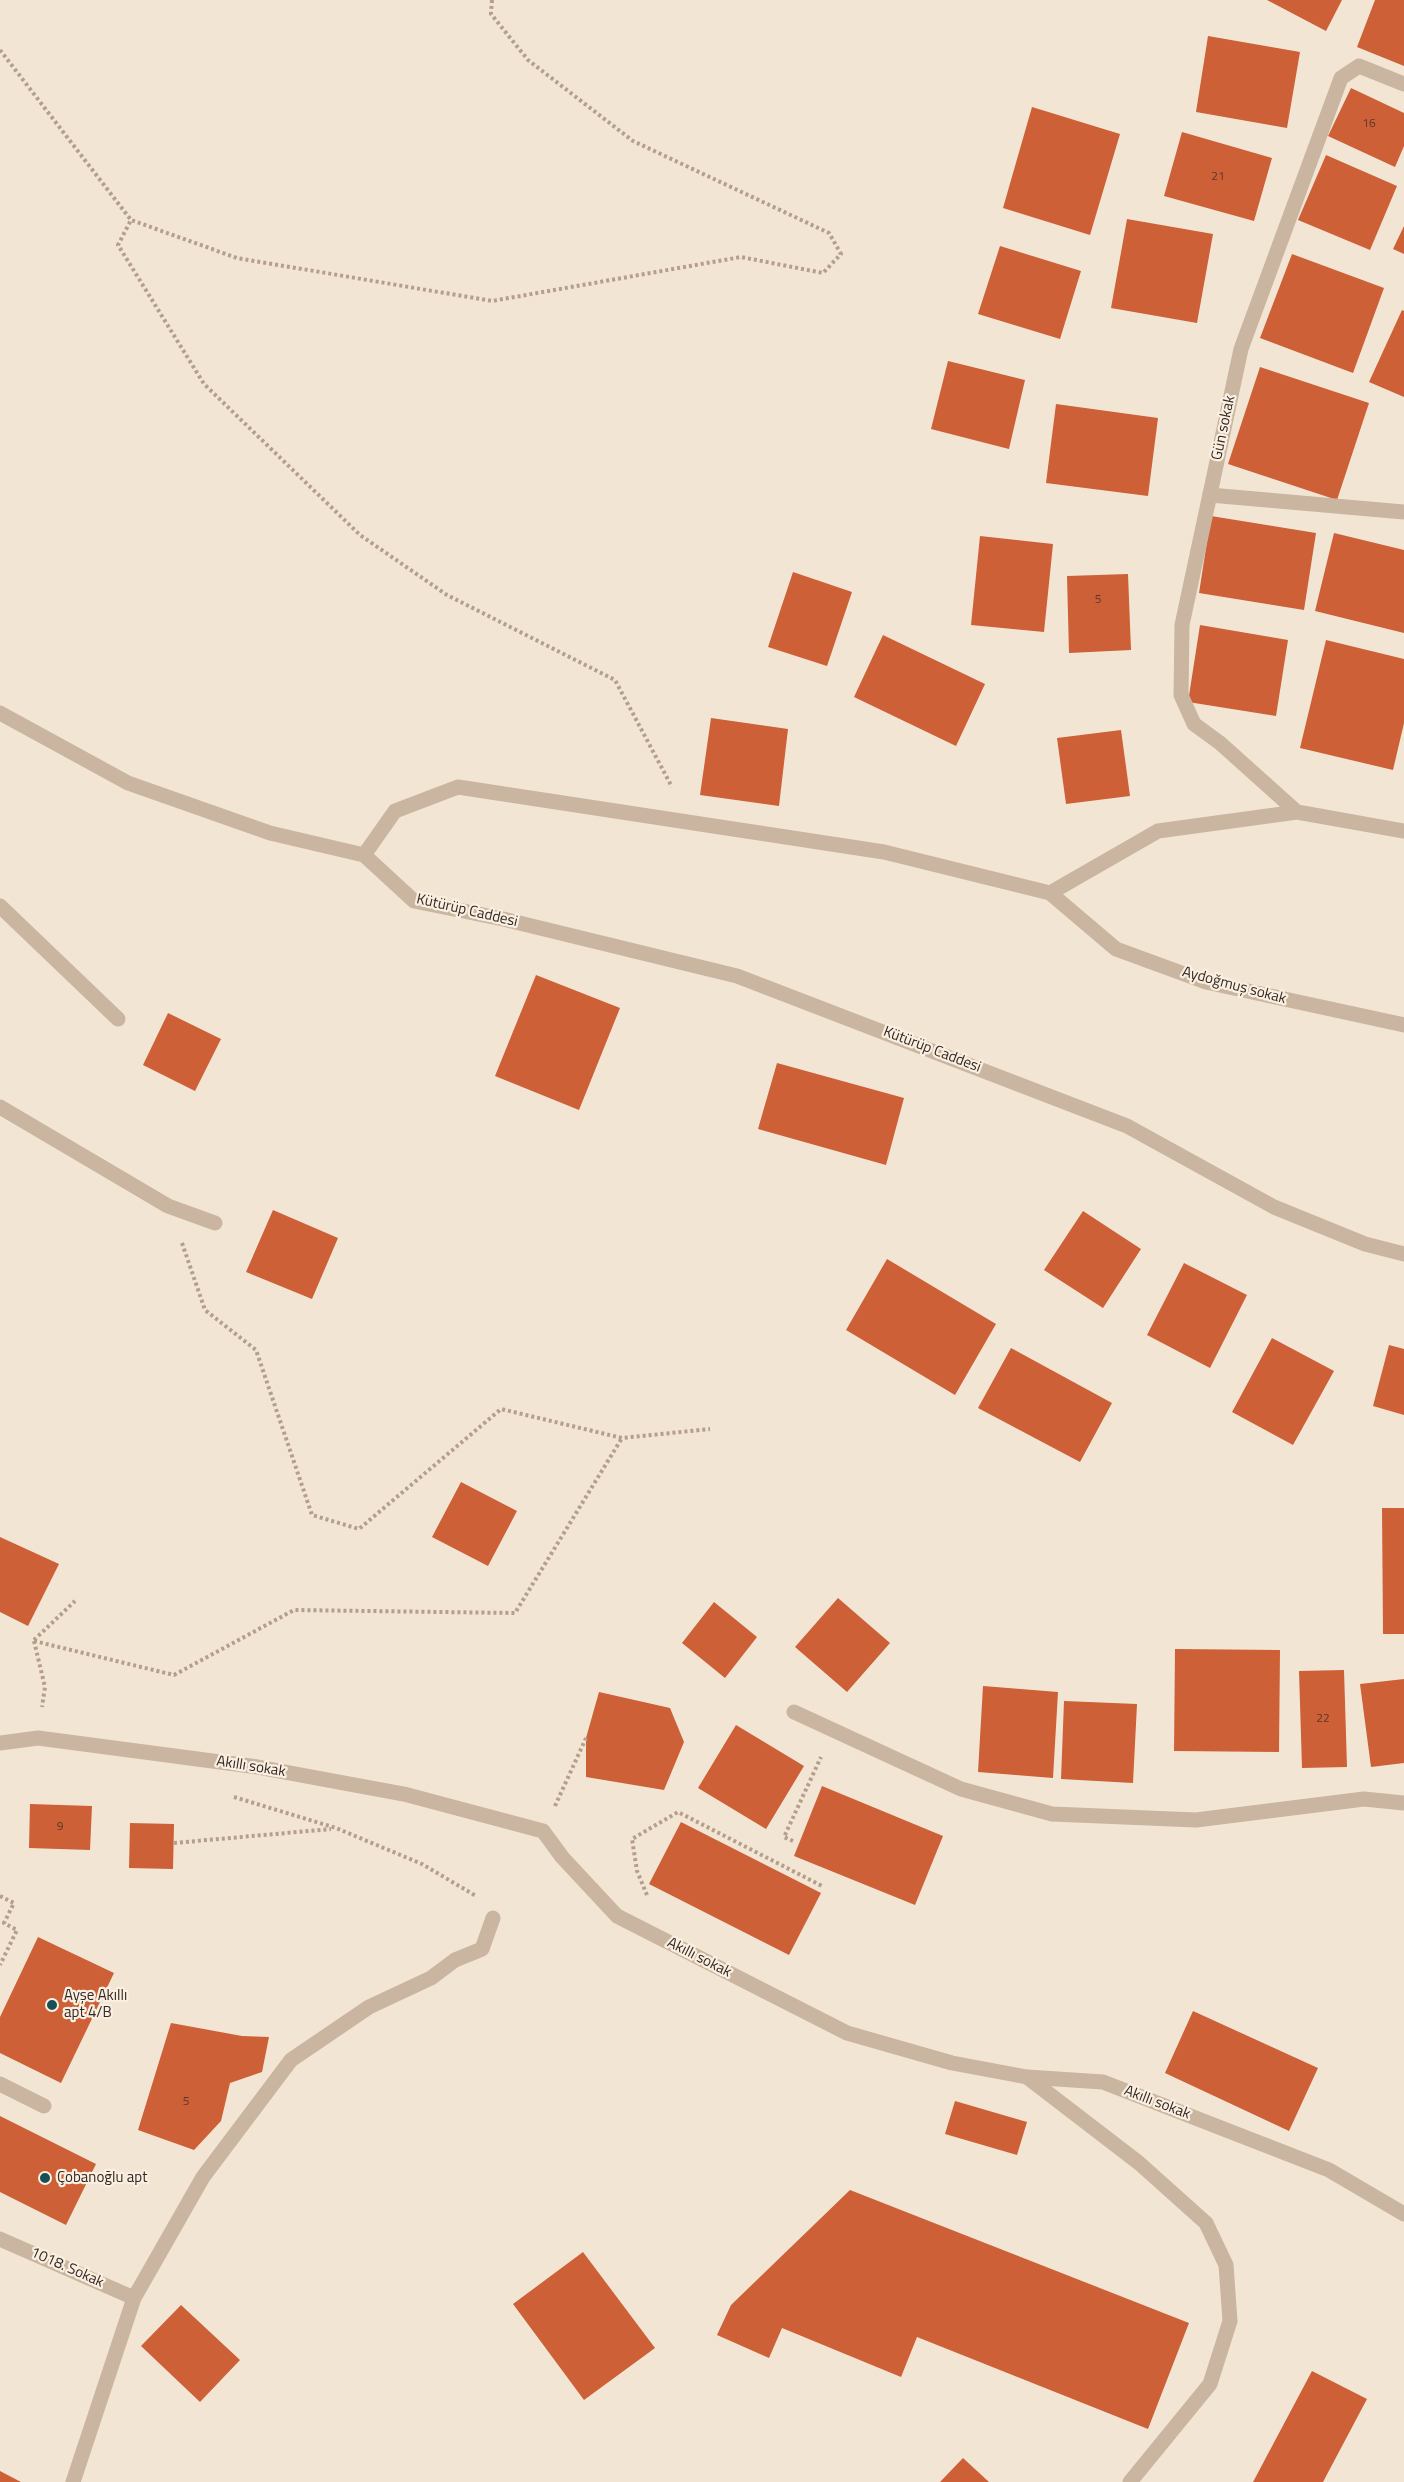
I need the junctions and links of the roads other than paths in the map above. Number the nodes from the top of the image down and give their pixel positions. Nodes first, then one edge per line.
1 (1404, 84) edge
2 (1210, 495) junction
3 (1404, 512) edge
4 (0, 713) edge
5 (1297, 812) junction
6 (1404, 831) edge
7 (364, 855) junction
8 (1050, 893) junction
9 (0, 906) edge
10 (118, 1019) dead end
11 (1404, 1025) edge
12 (0, 1107) edge
13 (215, 1223) dead end
14 (1404, 1254) edge
15 (794, 1712) dead end
16 (0, 1743) edge
17 (1404, 1803) edge
18 (494, 1918) road end
19 (1027, 2077) junction
20 (0, 2084) edge
21 (44, 2106) dead end
22 (1404, 2214) edge
23 (0, 2239) edge
24 (134, 2298) junction
25 (74, 2482) edge
26 (1130, 2482) edge

1 - 2 street, Gün sokak
2 - 3 street
2 - 5 street, Gün sokak
4 - 7 street
5 - 6 street
5 - 8 street
7 - 8 street
7 - 14 street, Kütürüp Caddesi
8 - 11 street, Aydoğmuş sokak
9 - 10 street
12 - 13 street
15 - 17 street
16 - 19 street, Akıllı sokak
18 - 24 street
19 - 22 street, Akıllı sokak
19 - 26 street
20 - 21 street
23 - 24 street, 1018. Sokak
24 - 25 street

